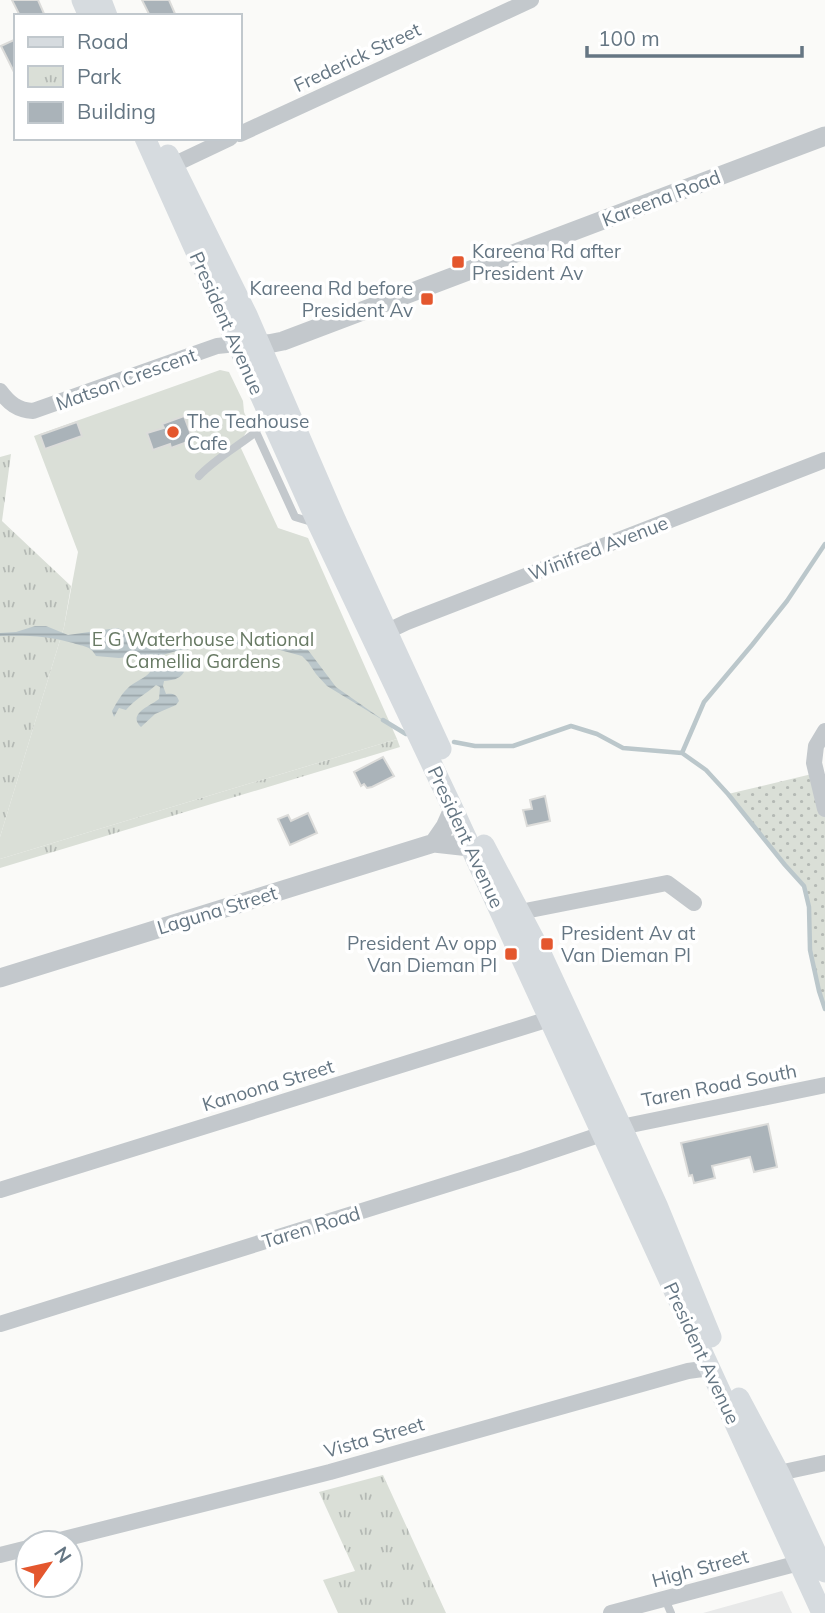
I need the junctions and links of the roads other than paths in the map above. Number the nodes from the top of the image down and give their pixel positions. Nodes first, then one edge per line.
1 (531, 0) edge
2 (242, 133) edge
3 (825, 136) edge
4 (146, 140) edge
5 (161, 140) edge
6 (226, 140) edge
7 (173, 165) junction
8 (260, 343) junction
9 (237, 344) junction
10 (0, 391) edge
11 (266, 411) junction
12 (256, 432) junction
13 (825, 460) edge
14 (199, 476) dead end
15 (318, 524) junction
16 (380, 635) junction
17 (825, 731) edge
18 (825, 808) edge
19 (453, 809) junction
20 (434, 843) junction
21 (470, 847) junction
22 (694, 903) dead end
23 (512, 915) junction
24 (0, 978) edge
25 (549, 1019) junction
26 (825, 1085) edge
27 (612, 1131) junction
28 (0, 1191) edge
29 (0, 1324) edge
30 (709, 1368) junction
31 (825, 1463) edge
32 (769, 1475) junction
33 (84, 1534) edge
34 (814, 1564) edge
35 (668, 1606) edge
36 (611, 1613) edge
37 (822, 1613) edge

1 - 2 street, Frederick Street
3 - 8 street, Kareena Road
4 - 9 main road, President Avenue
5 - 7 main road, President Avenue
6 - 7 street
7 - 8 main road, President Avenue
8 - 9 main road, Matson Crescent
8 - 16 main road, President Avenue
9 - 10 street, Matson Crescent
9 - 11 main road, President Avenue
11 - 12 lane
11 - 15 main road, President Avenue
12 - 14 lane
12 - 15 lane
13 - 16 street, Winifred Avenue
15 - 16 main road, President Avenue
16 - 19 main road, President Avenue
16 - 23 main road, President Avenue
17 - 18 street
19 - 20 street
19 - 21 main road, President Avenue
20 - 21 street, Laguna Street
20 - 24 street, Laguna Street
21 - 23 main road, President Avenue
22 - 23 street
23 - 25 main road, President Avenue
23 - 27 main road, President Avenue
25 - 27 main road, President Avenue
25 - 28 street, Kanoona Street
26 - 27 street, Taren Road South
27 - 29 street, Taren Road
27 - 30 main road, President Avenue
27 - 32 main road, President Avenue
30 - 32 main road, President Avenue
30 - 33 street, Vista Street
31 - 32 street
32 - 34 main road, President Avenue
34 - 35 street, High Street
34 - 37 main road, President Avenue
35 - 36 street, High Street

